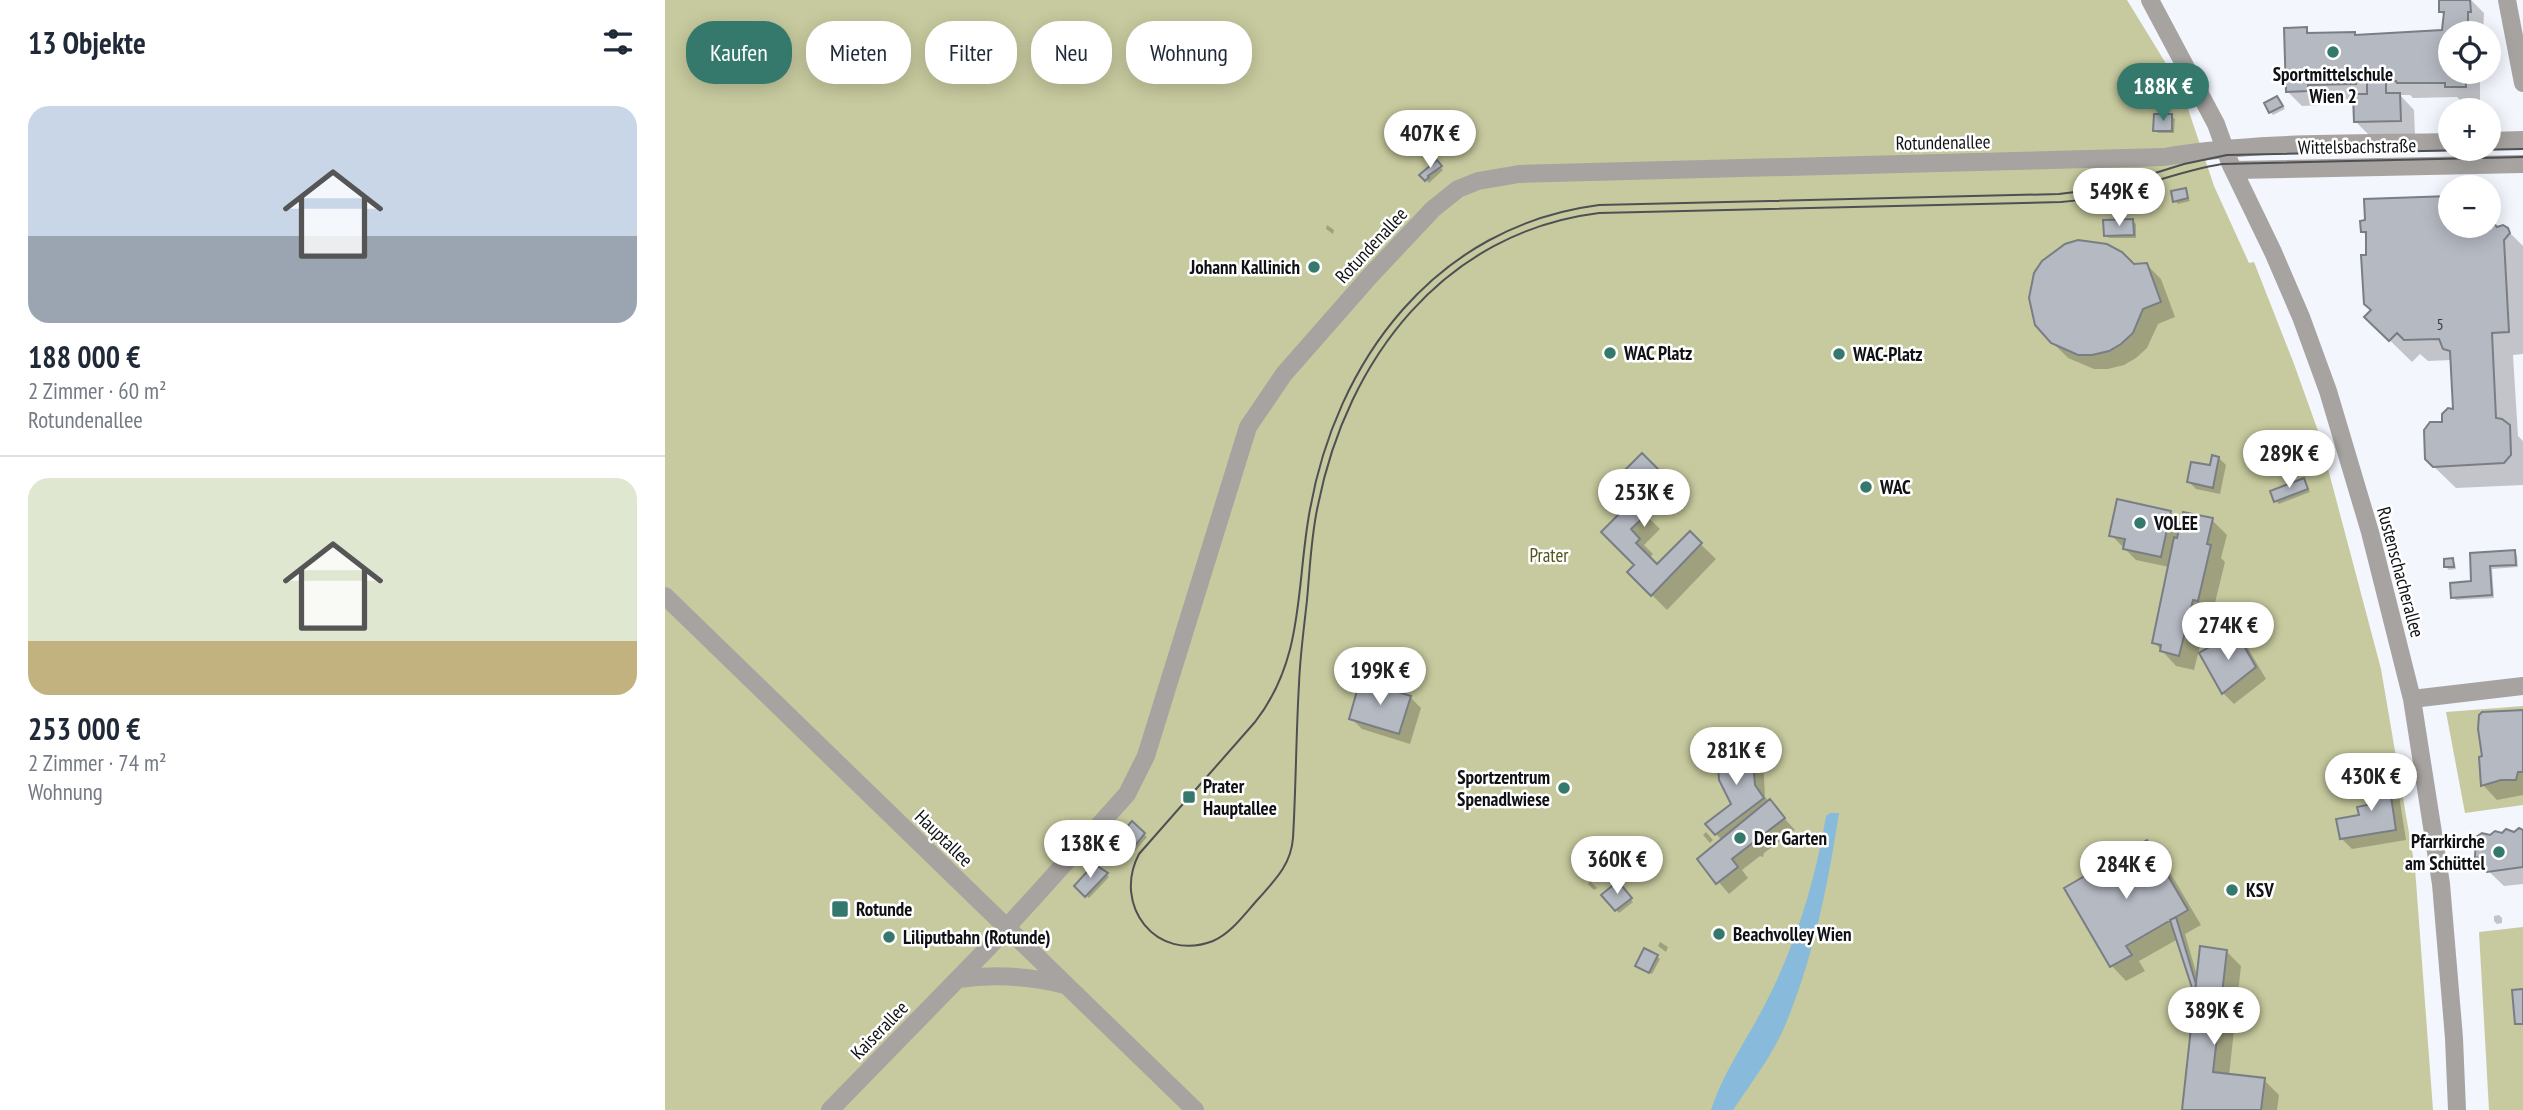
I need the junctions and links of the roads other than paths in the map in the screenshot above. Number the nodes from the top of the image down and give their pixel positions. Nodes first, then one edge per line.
1 (2150, 0) edge
2 (2508, 0) edge
3 (2523, 83) edge
4 (2523, 140) edge
5 (2501, 141) edge
6 (2438, 142) edge
7 (2224, 148) junction
8 (2523, 164) edge
9 (2234, 170) junction
10 (665, 596) edge
11 (2523, 686) edge
12 (2412, 699) junction
13 (1007, 928) junction
14 (958, 979) junction
15 (1066, 985) junction
16 (830, 1110) edge
17 (1195, 1110) edge
18 (2457, 1110) edge

1 - 7 street, Rustenschacherallee
2 - 3 street
4 - 5 street
6 - 7 street, Wittelsbachstraße
7 - 9 street, Rustenschacherallee
7 - 13 street, Rotundenallee
8 - 9 street, Wittelsbachstraße
9 - 12 street, Rustenschacherallee
10 - 13 street, Hauptallee
11 - 12 street
12 - 18 street, Rustenschacherallee
13 - 14 street, Kaiserallee
13 - 15 street, Hauptallee
14 - 15 street
14 - 16 street, Kaiserallee
15 - 17 street, Hauptallee

